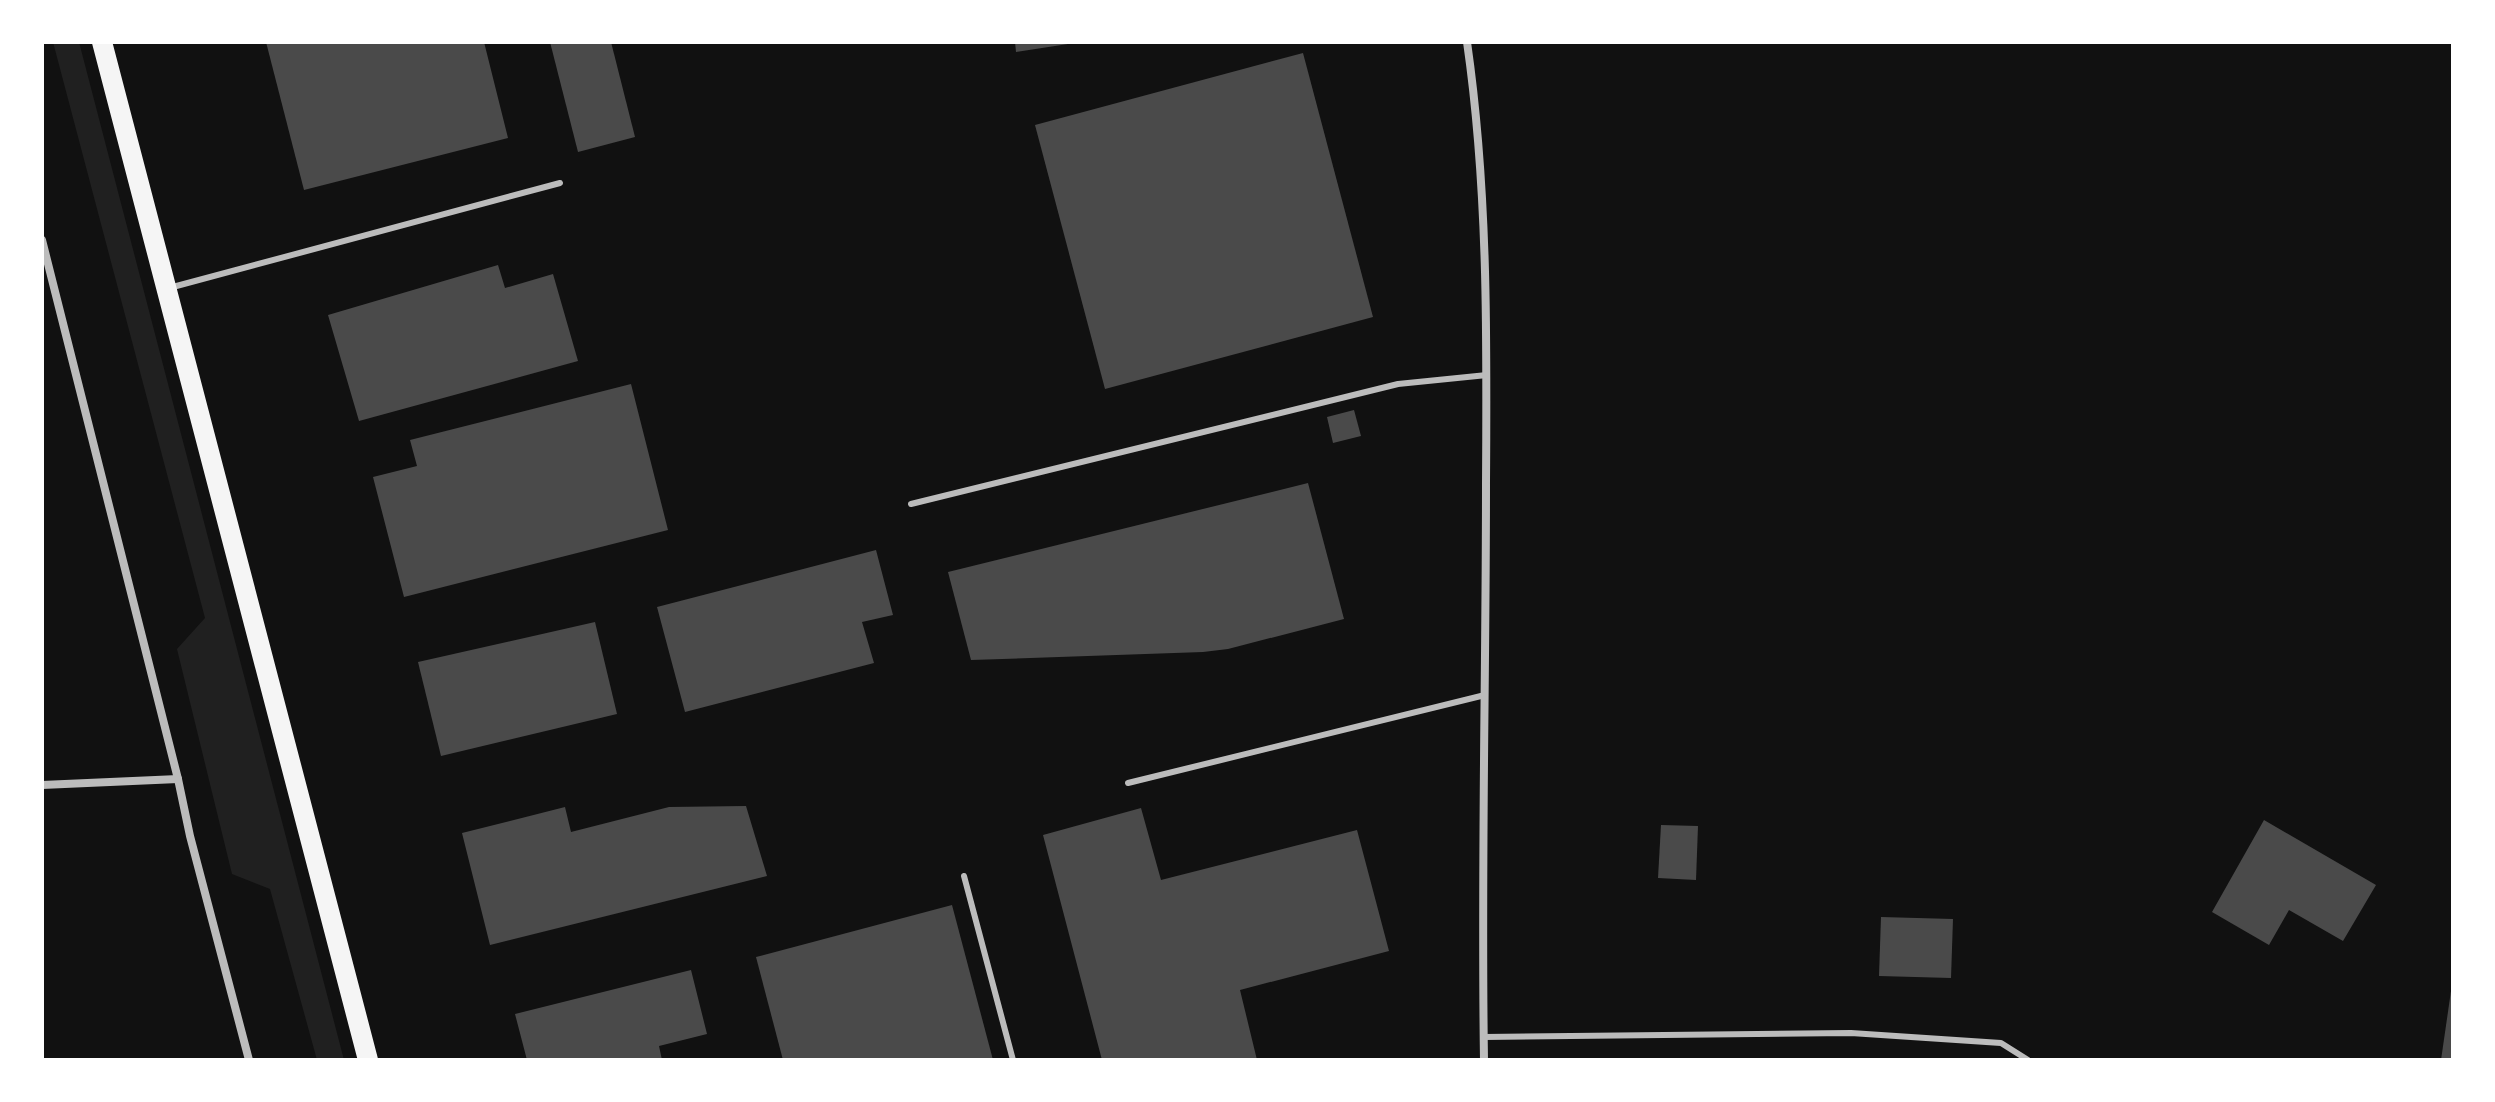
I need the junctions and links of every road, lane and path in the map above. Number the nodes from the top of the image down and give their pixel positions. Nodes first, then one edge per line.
1 (102, 42) edge
2 (1467, 42) edge
3 (560, 183) dead end
4 (42, 240) edge
5 (166, 289) junction
6 (1487, 375) junction
7 (911, 504) dead end
8 (1485, 695) junction
9 (178, 779) junction
10 (1128, 783) dead end
11 (42, 785) edge
12 (964, 876) dead end
13 (1484, 1037) junction
14 (249, 1060) edge
15 (368, 1060) edge
16 (1013, 1060) edge
17 (1484, 1060) edge
18 (2028, 1060) edge

1 - 5 main road
2 - 6 street
3 - 5 lane
4 - 9 street
5 - 15 main road
6 - 7 lane
6 - 8 street
8 - 10 lane
8 - 13 street
9 - 11 street
9 - 14 street
12 - 16 lane
13 - 17 street
13 - 18 lane

